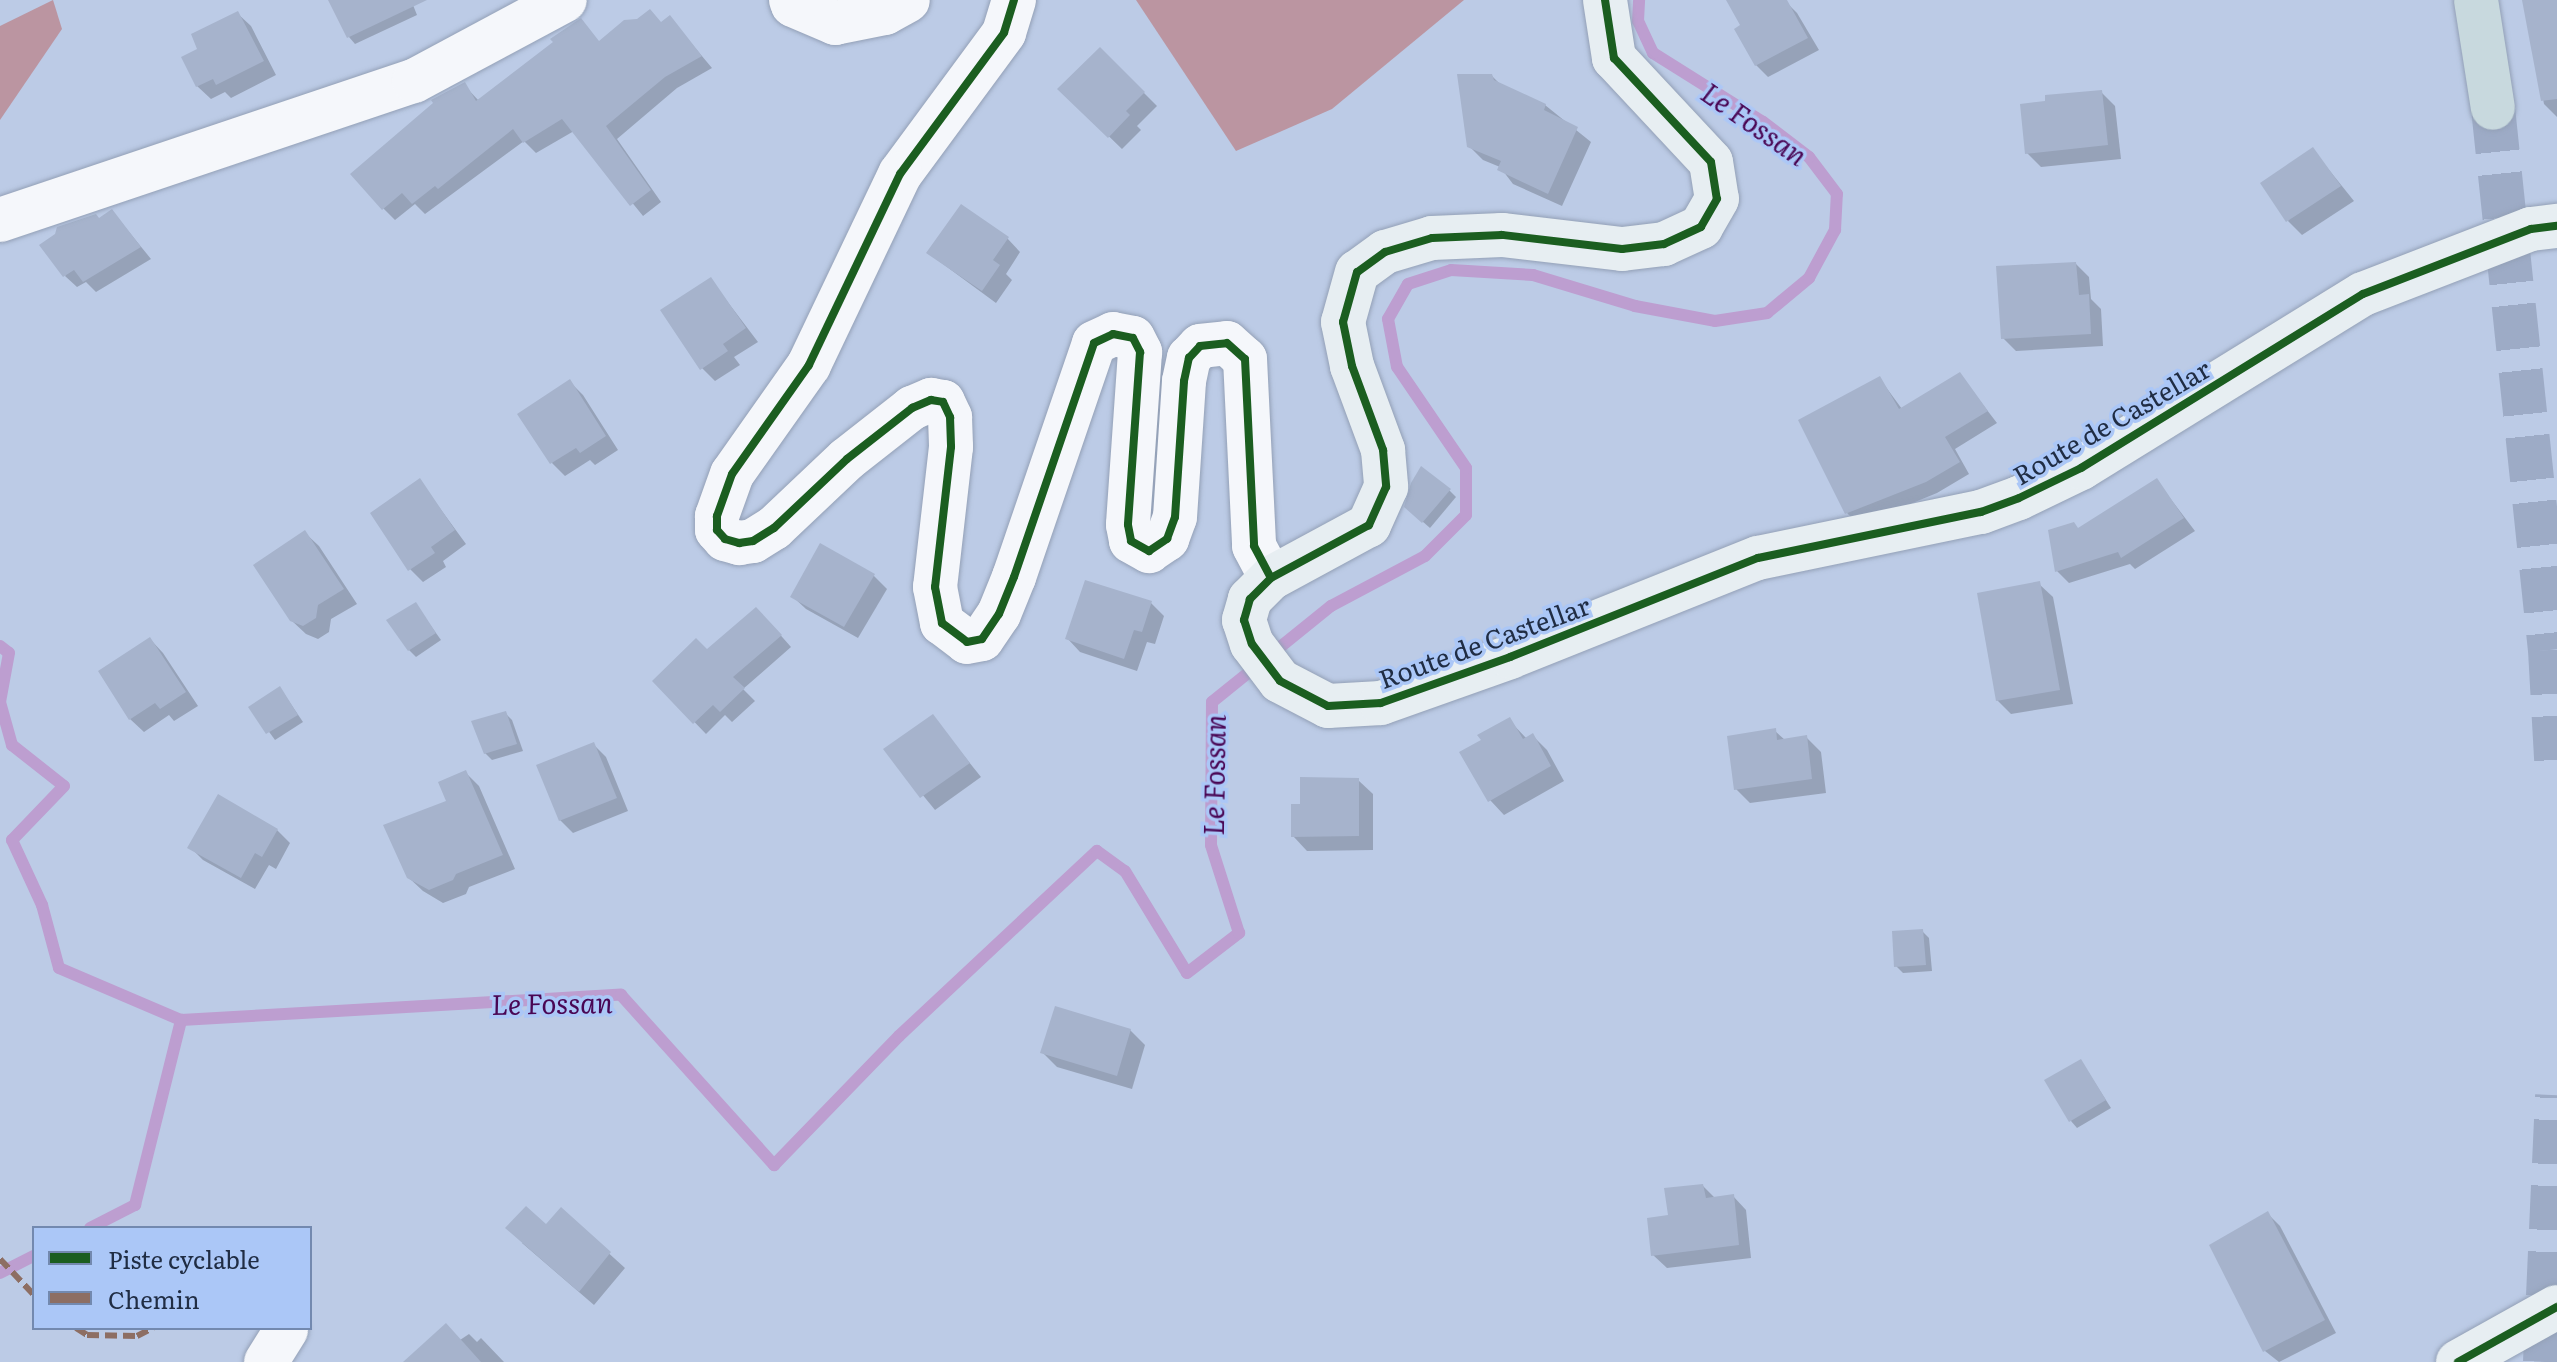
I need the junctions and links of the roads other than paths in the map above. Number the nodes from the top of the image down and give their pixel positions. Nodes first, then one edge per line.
1 (565, 0) edge
2 (791, 0) edge
3 (908, 0) edge
4 (1014, 0) edge
5 (1605, 0) edge
6 (2476, 0) edge
7 (2493, 108) tunnel mouth
8 (0, 220) edge
9 (2557, 226) edge
10 (1271, 578) junction
11 (2557, 1307) edge
12 (2458, 1362) edge

1 - 8 street
2 - 3 street
4 - 10 street
5 - 10 street, Route de Castellar
6 - 7 highway
9 - 10 street, Route de Castellar
11 - 12 street

